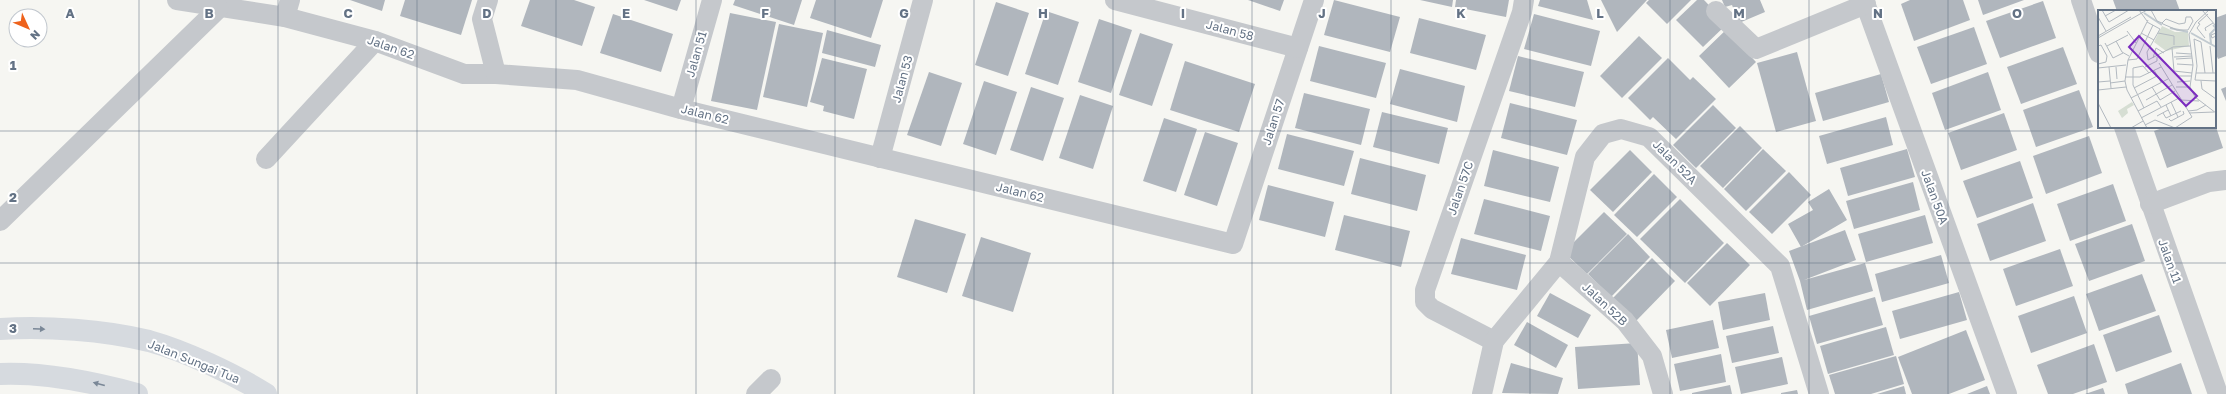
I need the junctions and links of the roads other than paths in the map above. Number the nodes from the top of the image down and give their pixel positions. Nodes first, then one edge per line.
1 (177, 0) edge
2 (488, 0) edge
3 (712, 0) edge
4 (923, 0) edge
5 (1116, 0) edge
6 (1314, 0) edge
7 (1524, 0) edge
8 (2081, 0) edge
9 (1865, 2) edge
10 (219, 8) junction
11 (287, 9) edge
12 (1716, 11) dead end
13 (375, 41) junction
14 (1298, 48) junction
15 (2098, 50) edge
16 (496, 74) junction
17 (681, 108) junction
18 (2124, 128) edge
19 (880, 158) junction
20 (266, 159) dead end
21 (2226, 180) edge
22 (2150, 204) junction
23 (0, 221) edge
24 (1233, 244) joint
25 (1559, 262) junction
26 (0, 329) edge
27 (1494, 341) junction
28 (0, 374) edge
29 (771, 379) dead end
30 (137, 394) edge
31 (266, 394) edge
32 (756, 394) edge
33 (1482, 394) edge
34 (1663, 394) edge
35 (1819, 394) edge
36 (2007, 394) edge
37 (2218, 394) edge

1 - 10 street, Jalan 62
2 - 16 street
3 - 17 street, Jalan 51
4 - 19 street, Jalan 53
5 - 14 street, Jalan 58
6 - 14 street, Jalan 57
7 - 27 street, Jalan 57C
8 - 15 street
9 - 12 street
9 - 36 street, Jalan 50A
10 - 11 street, Jalan 62
10 - 23 street
11 - 13 street, Jalan 62
13 - 16 street, Jalan 62
13 - 20 street
14 - 24 street, Jalan 57
16 - 17 street, Jalan 62
17 - 19 street, Jalan 62
18 - 22 street, Jalan 11
19 - 24 street, Jalan 62
21 - 22 street
22 - 37 street, Jalan 11
25 - 27 street, Jalan 52A
25 - 34 street, Jalan 52B
25 - 35 street, Jalan 52A
26 -> 31 main road, Jalan Sungai Tua
27 - 33 street, Jalan 52A
30 -> 28 main road
29 - 32 street

